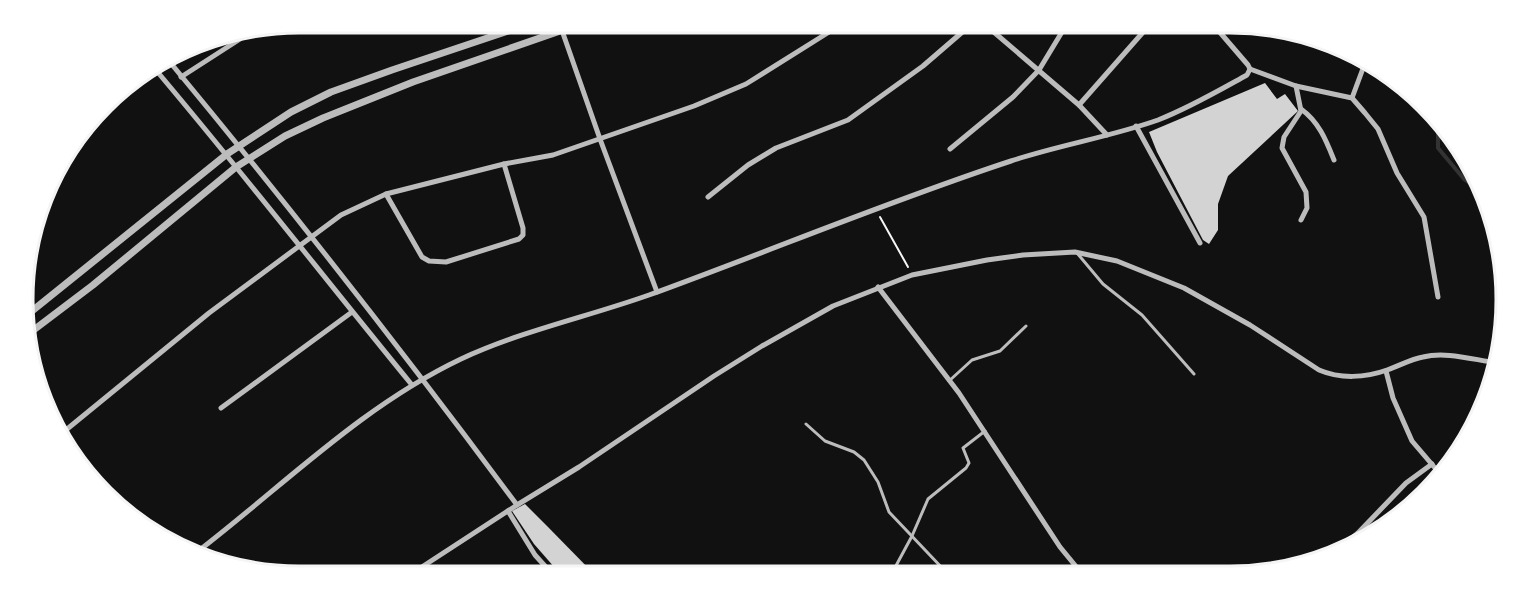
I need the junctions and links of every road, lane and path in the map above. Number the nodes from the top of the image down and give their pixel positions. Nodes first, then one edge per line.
1 (502, 33) edge
2 (553, 33) edge
3 (563, 33) edge
4 (827, 33) edge
5 (961, 33) edge
6 (995, 33) edge
7 (1061, 33) edge
8 (1142, 33) edge
9 (1220, 33) edge
10 (238, 40) edge
11 (172, 65) edge
12 (1250, 69) junction
13 (1363, 69) edge
14 (1039, 70) junction
15 (159, 73) edge
16 (181, 77) junction
17 (1296, 86) junction
18 (1352, 98) junction
19 (1079, 105) junction
20 (1301, 109) junction
21 (1136, 126) junction
22 (1107, 135) junction
23 (600, 139) junction
24 (239, 145) junction
25 (950, 149) dead end
26 (227, 154) junction
27 (249, 158) junction
28 (1334, 160) dead end
29 (504, 164) junction
30 (236, 167) junction
31 (386, 194) junction
32 (708, 197) dead end
33 (876, 209) junction
34 (1301, 220) dead end
35 (310, 238) junction
36 (1200, 243) dead end
37 (298, 246) junction
38 (1075, 252) junction
39 (912, 275) junction
40 (878, 287) junction
41 (657, 292) junction
42 (1438, 297) dead end
43 (34, 310) edge
44 (352, 312) junction
45 (1026, 326) dead end
46 (35, 329) edge
47 (1488, 362) edge
48 (1386, 371) junction
49 (1194, 374) dead end
50 (423, 378) junction
51 (949, 381) junction
52 (412, 385) junction
53 (221, 408) dead end
54 (806, 424) dead end
55 (67, 429) edge
56 (985, 431) junction
57 (1432, 464) junction
58 (1436, 468) edge
59 (517, 505) junction
60 (508, 511) junction
61 (1358, 533) edge
62 (912, 536) junction
63 (202, 548) edge
64 (428, 566) edge
65 (545, 566) edge
66 (896, 566) edge
67 (940, 566) edge
68 (1076, 566) edge

1 - 24 street
2 - 27 street
3 - 23 street
4 - 23 street
5 - 32 street
6 - 14 street
7 - 14 street
8 - 19 street
9 - 12 street
10 - 16 street
11 - 16 street
12 - 17 street
12 - 21 street
13 - 18 street
14 - 19 street
14 - 25 street
15 - 26 street
16 - 24 street
17 - 18 street
17 - 20 street
18 - 42 street
19 - 22 street
20 - 28 street
20 - 34 street
21 - 22 street
21 - 36 street
22 - 33 street
23 - 29 street
23 - 41 street
24 - 26 street
24 - 27 street
26 - 30 street
26 - 43 street
27 - 30 street
27 - 35 street
29 - 31 street
29 - 31 street
30 - 37 street
30 - 46 street
31 - 35 street
33 - 39 path
33 - 41 street
35 - 37 street
35 - 50 street
37 - 44 street
37 - 55 street
38 - 39 street
38 - 48 street
38 - 49 lane
39 - 40 street
40 - 51 street
40 - 59 street
41 - 50 street
44 - 52 street
44 - 53 street
45 - 51 lane
47 - 48 street
48 - 57 street
50 - 52 street
50 - 59 street
51 - 56 street
52 - 63 street
54 - 62 lane
56 - 62 lane
56 - 68 street
57 - 58 street
57 - 61 street
59 - 60 street
60 - 64 street
60 - 65 street
62 - 66 lane
62 - 67 lane

